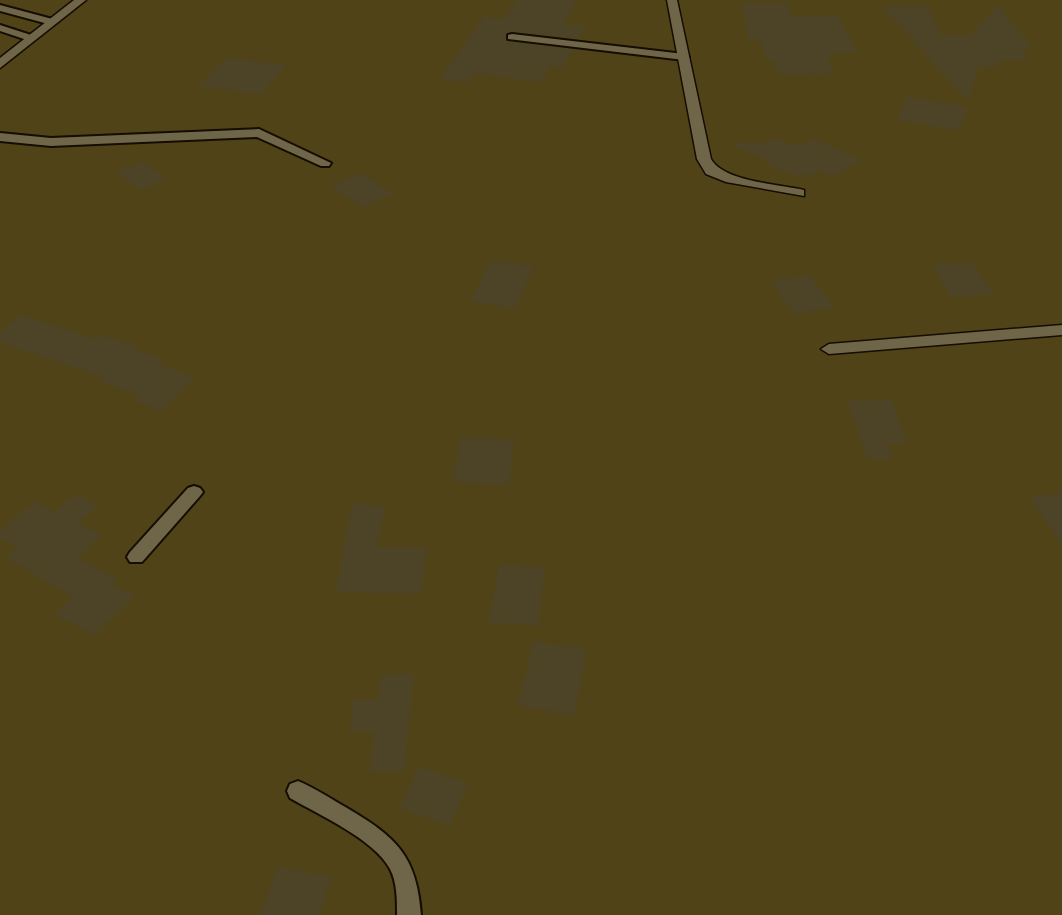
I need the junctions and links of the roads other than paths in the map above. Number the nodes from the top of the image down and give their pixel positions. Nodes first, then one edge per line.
1 (81, 0) edge
2 (672, 0) edge
3 (0, 8) edge
4 (52, 22) junction
5 (0, 28) edge
6 (513, 37) dead end
7 (30, 38) junction
8 (559, 52) dead end
9 (685, 60) junction
10 (0, 64) edge
11 (0, 137) edge
12 (325, 163) dead end
13 (799, 193) dead end
14 (1062, 330) edge
15 (829, 349) dead end
16 (194, 492) dead end
17 (136, 557) dead end
18 (298, 792) dead end
19 (409, 915) edge

1 - 4 street
2 - 9 street
3 - 4 lane
4 - 7 street
5 - 7 lane
6 - 9 lane
7 - 10 street
8 - 9 lane
9 - 13 street
11 - 12 lane
14 - 15 street
16 - 17 lane
18 - 19 lane

